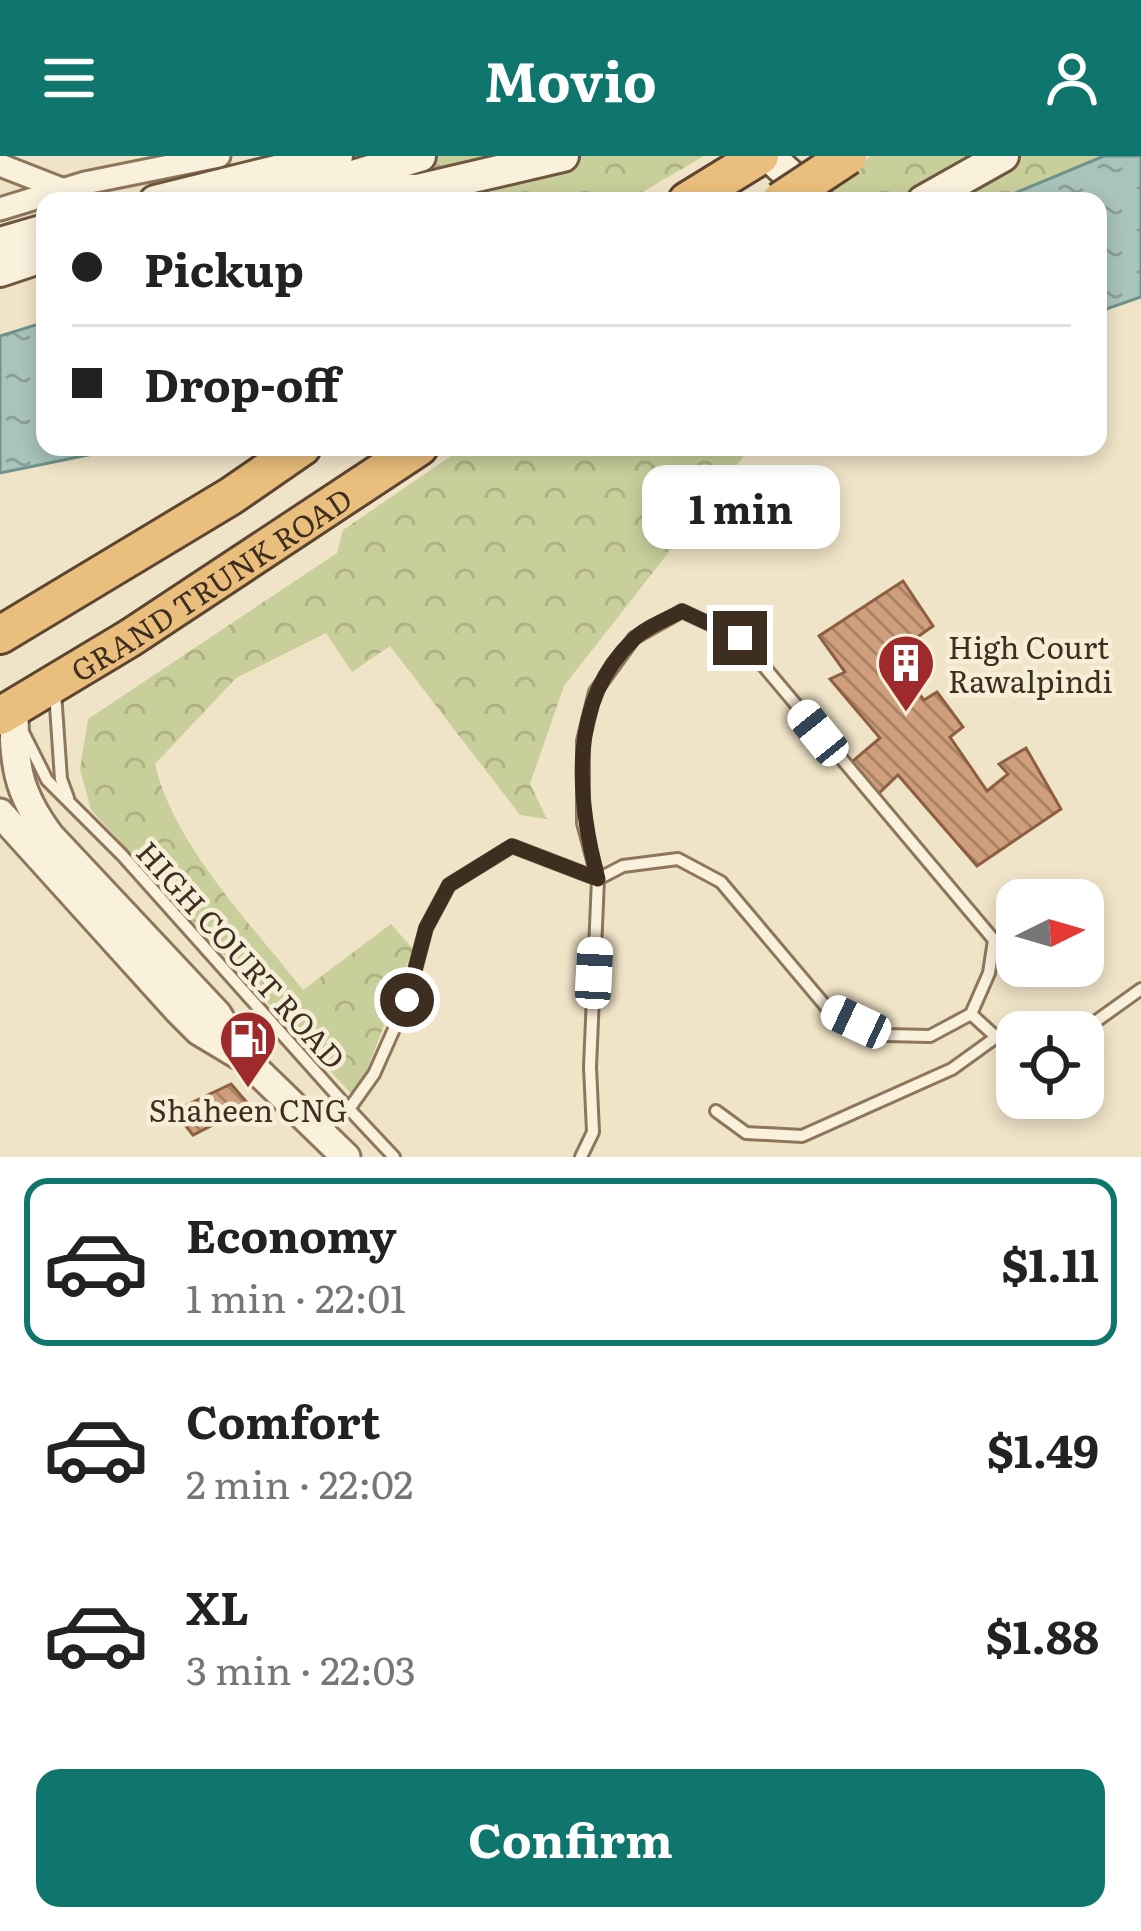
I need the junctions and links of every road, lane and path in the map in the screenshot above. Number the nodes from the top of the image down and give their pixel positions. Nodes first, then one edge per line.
1 (219, 156) edge
2 (337, 156) edge
3 (420, 156) edge
4 (563, 156) edge
5 (765, 156) edge
6 (848, 156) edge
7 (1003, 156) edge
8 (0, 165) edge
9 (316, 188) junction
10 (64, 190) junction
11 (57, 192) edge
12 (191, 192) edge
13 (290, 192) edge
14 (703, 192) edge
15 (794, 192) edge
16 (807, 192) edge
17 (939, 192) edge
18 (36, 198) edge
19 (0, 209) edge
20 (36, 233) edge
21 (0, 243) edge
22 (36, 259) edge
23 (0, 272) edge
24 (289, 456) edge
25 (406, 456) edge
26 (0, 635) edge
27 (54, 683) junction
28 (7, 712) edge
29 (69, 801) junction
30 (0, 813) edge
31 (598, 879) junction
32 (1141, 989) edge
33 (971, 1014) junction
34 (1104, 1016) edge
35 (995, 1038) joint
36 (244, 1058) junction
37 (349, 1109) junction
38 (716, 1111) dead end
39 (346, 1157) edge
40 (394, 1157) edge
41 (581, 1157) edge

1 - 10 street
2 - 12 main road
3 - 9 main road
4 - 9 main road
5 - 14 highway
5 - 16 main road
6 - 15 highway, bridge
7 - 17 main road
8 - 10 street
9 - 13 main road
10 - 11 street
18 - 19 street
20 - 21 main road
22 - 23 main road
24 - 26 highway, GRAND TRUNK ROAD
25 - 27 highway, GRAND TRUNK ROAD
27 - 28 highway, GRAND TRUNK ROAD
27 - 29 lane
28 - 29 lane, HIGH COURT ROAD
28 - 36 street
29 - 37 lane, HIGH COURT ROAD
30 - 36 street
31 - 33 lane
31 - 33 lane
31 - 37 lane, HIGH COURT ROAD
31 - 41 lane
32 - 34 lane
33 - 35 lane
35 - 38 lane
36 - 39 street
37 - 40 lane

